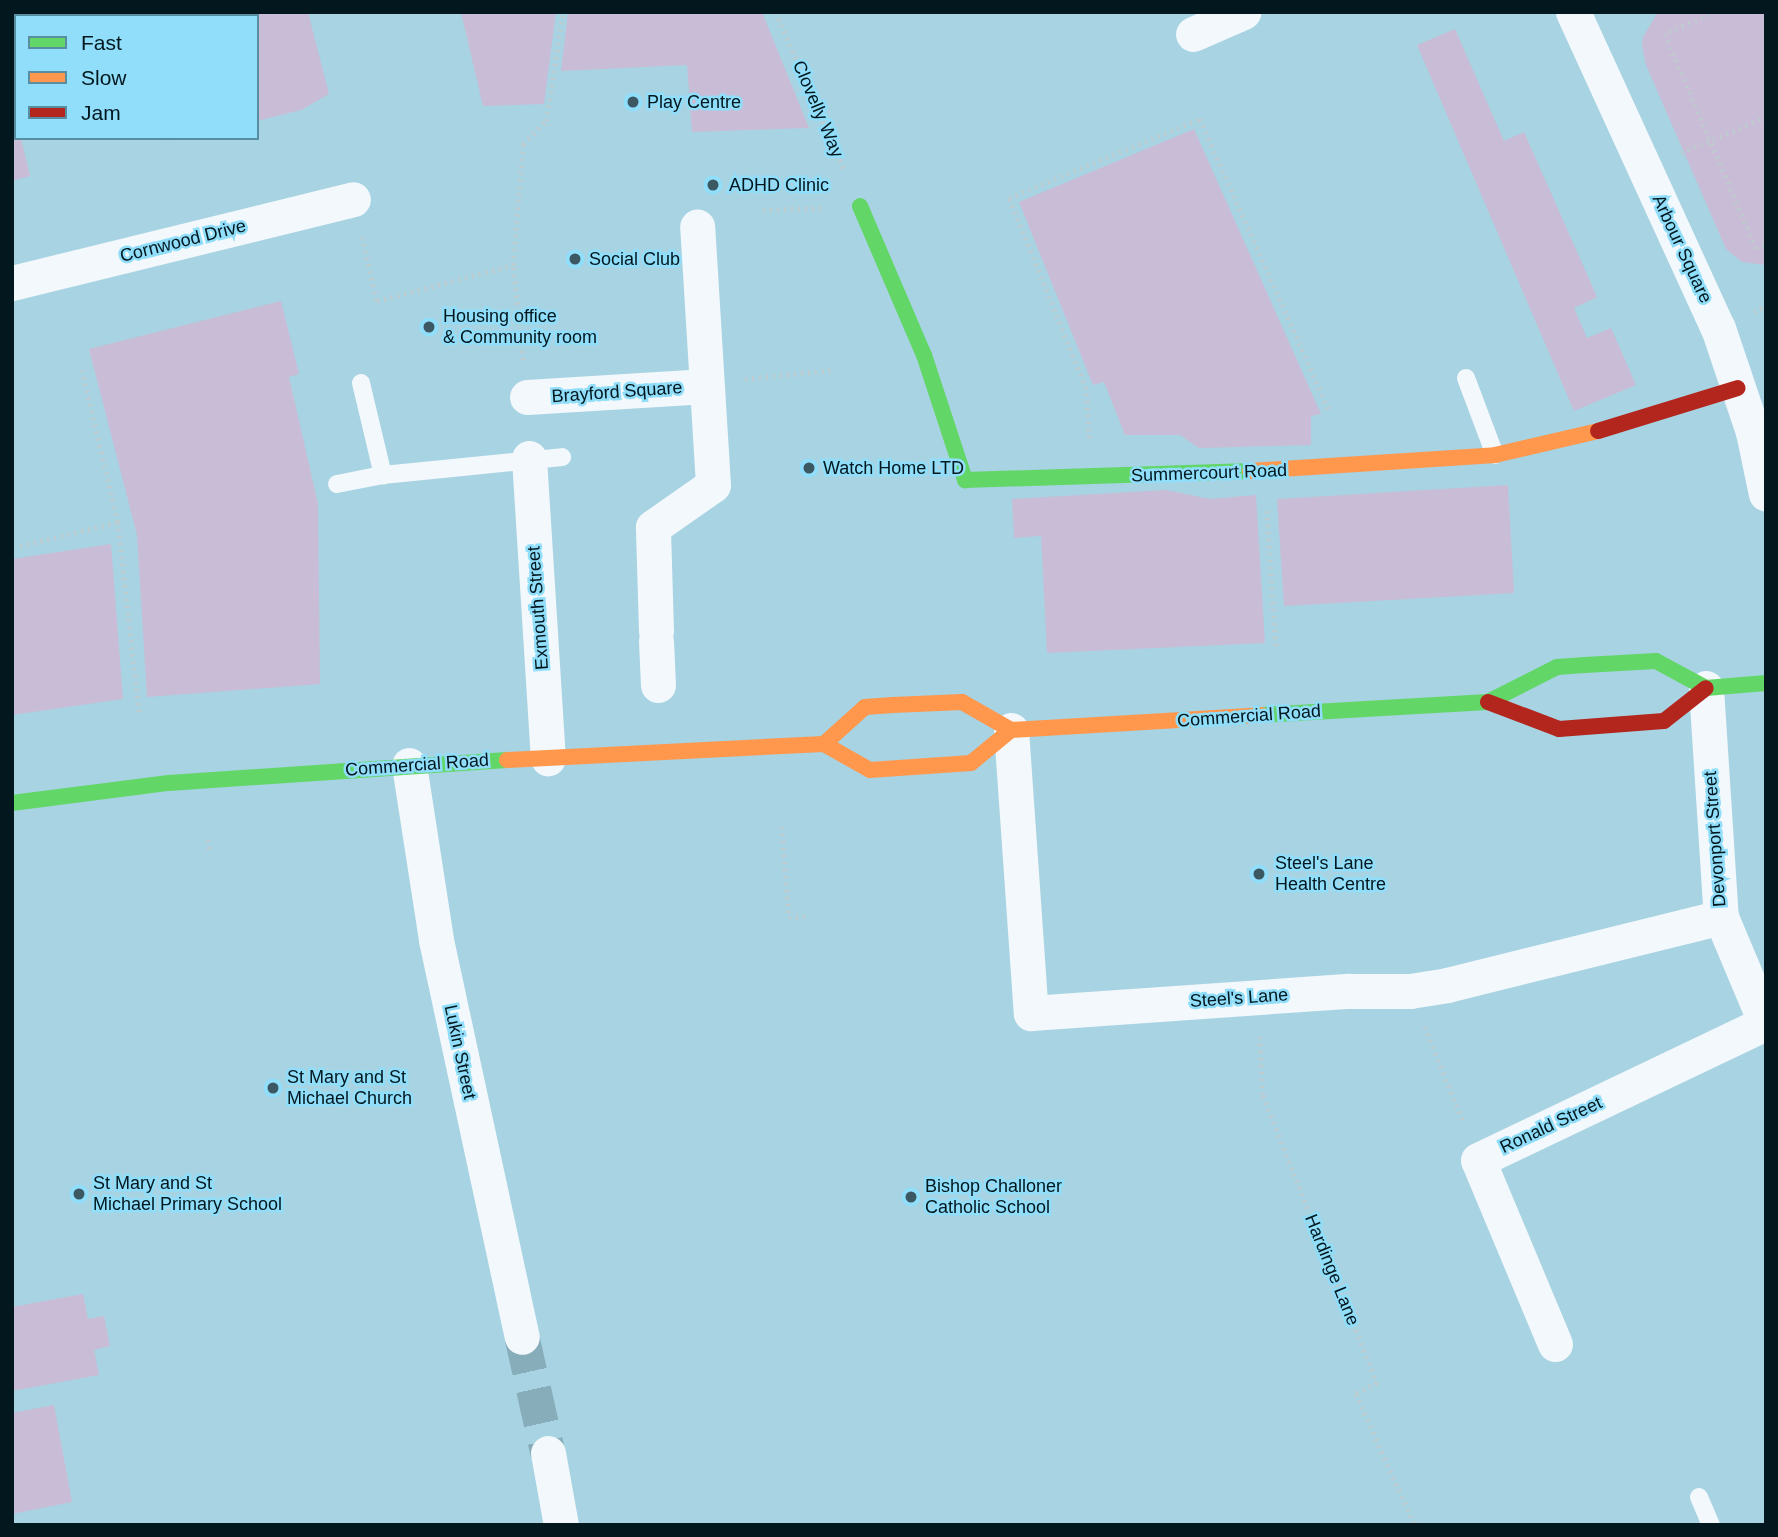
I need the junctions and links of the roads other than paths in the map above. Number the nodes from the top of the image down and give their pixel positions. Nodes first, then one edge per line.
1 (1243, 12) edge
2 (1573, 12) edge
3 (1193, 34) dead end
4 (353, 199) road end
5 (860, 206) road end
6 (697, 226) dead end
7 (12, 283) edge
8 (1465, 377) dead end
9 (361, 383) dead end
10 (706, 386) junction
11 (1738, 388) junction
12 (527, 397) road end
13 (1495, 455) junction
14 (545, 457) joint
15 (383, 475) junction
16 (337, 484) dead end
17 (1766, 494) edge
18 (1766, 683) edge
19 (658, 685) dead end
20 (1706, 688) junction
21 (1488, 702) junction
22 (1011, 730) junction
23 (824, 744) junction
24 (548, 758) junction
25 (409, 765) junction
26 (12, 803) edge
27 (1721, 917) junction
28 (1764, 1017) edge
29 (522, 1336) tunnel mouth
30 (1555, 1345) dead end
31 (548, 1452) tunnel mouth
32 (1699, 1497) dead end
33 (561, 1525) edge
34 (1711, 1525) edge

1 - 3 street
2 - 11 street, Arbour Square
4 - 7 street, Cornwood Drive
5 - 13 main road, Summercourt Road
6 - 10 street, Brayford Square
8 - 13 lane
9 - 15 lane
10 - 12 street, Brayford Square
10 - 19 street, Brayford Square
11 - 13 main road, Summercourt Road
11 - 17 street, Arbour Square
14 - 15 lane
14 - 24 street, Exmouth Street
15 - 16 lane
18 - 20 main road
20 - 21 main road, Commercial Road
20 - 21 main road, Commercial Road
20 - 27 street, Devonport Street
21 - 22 main road, Commercial Road
22 - 23 main road
22 - 23 main road
22 - 27 street, Steel's Lane
23 - 24 main road, Commercial Road
24 - 25 main road, Commercial Road
25 - 26 main road, Commercial Road
25 - 29 street, Lukin Street
27 - 28 street, Devonport Street
28 - 30 street, Ronald Street
31 - 33 street
32 - 34 lane

